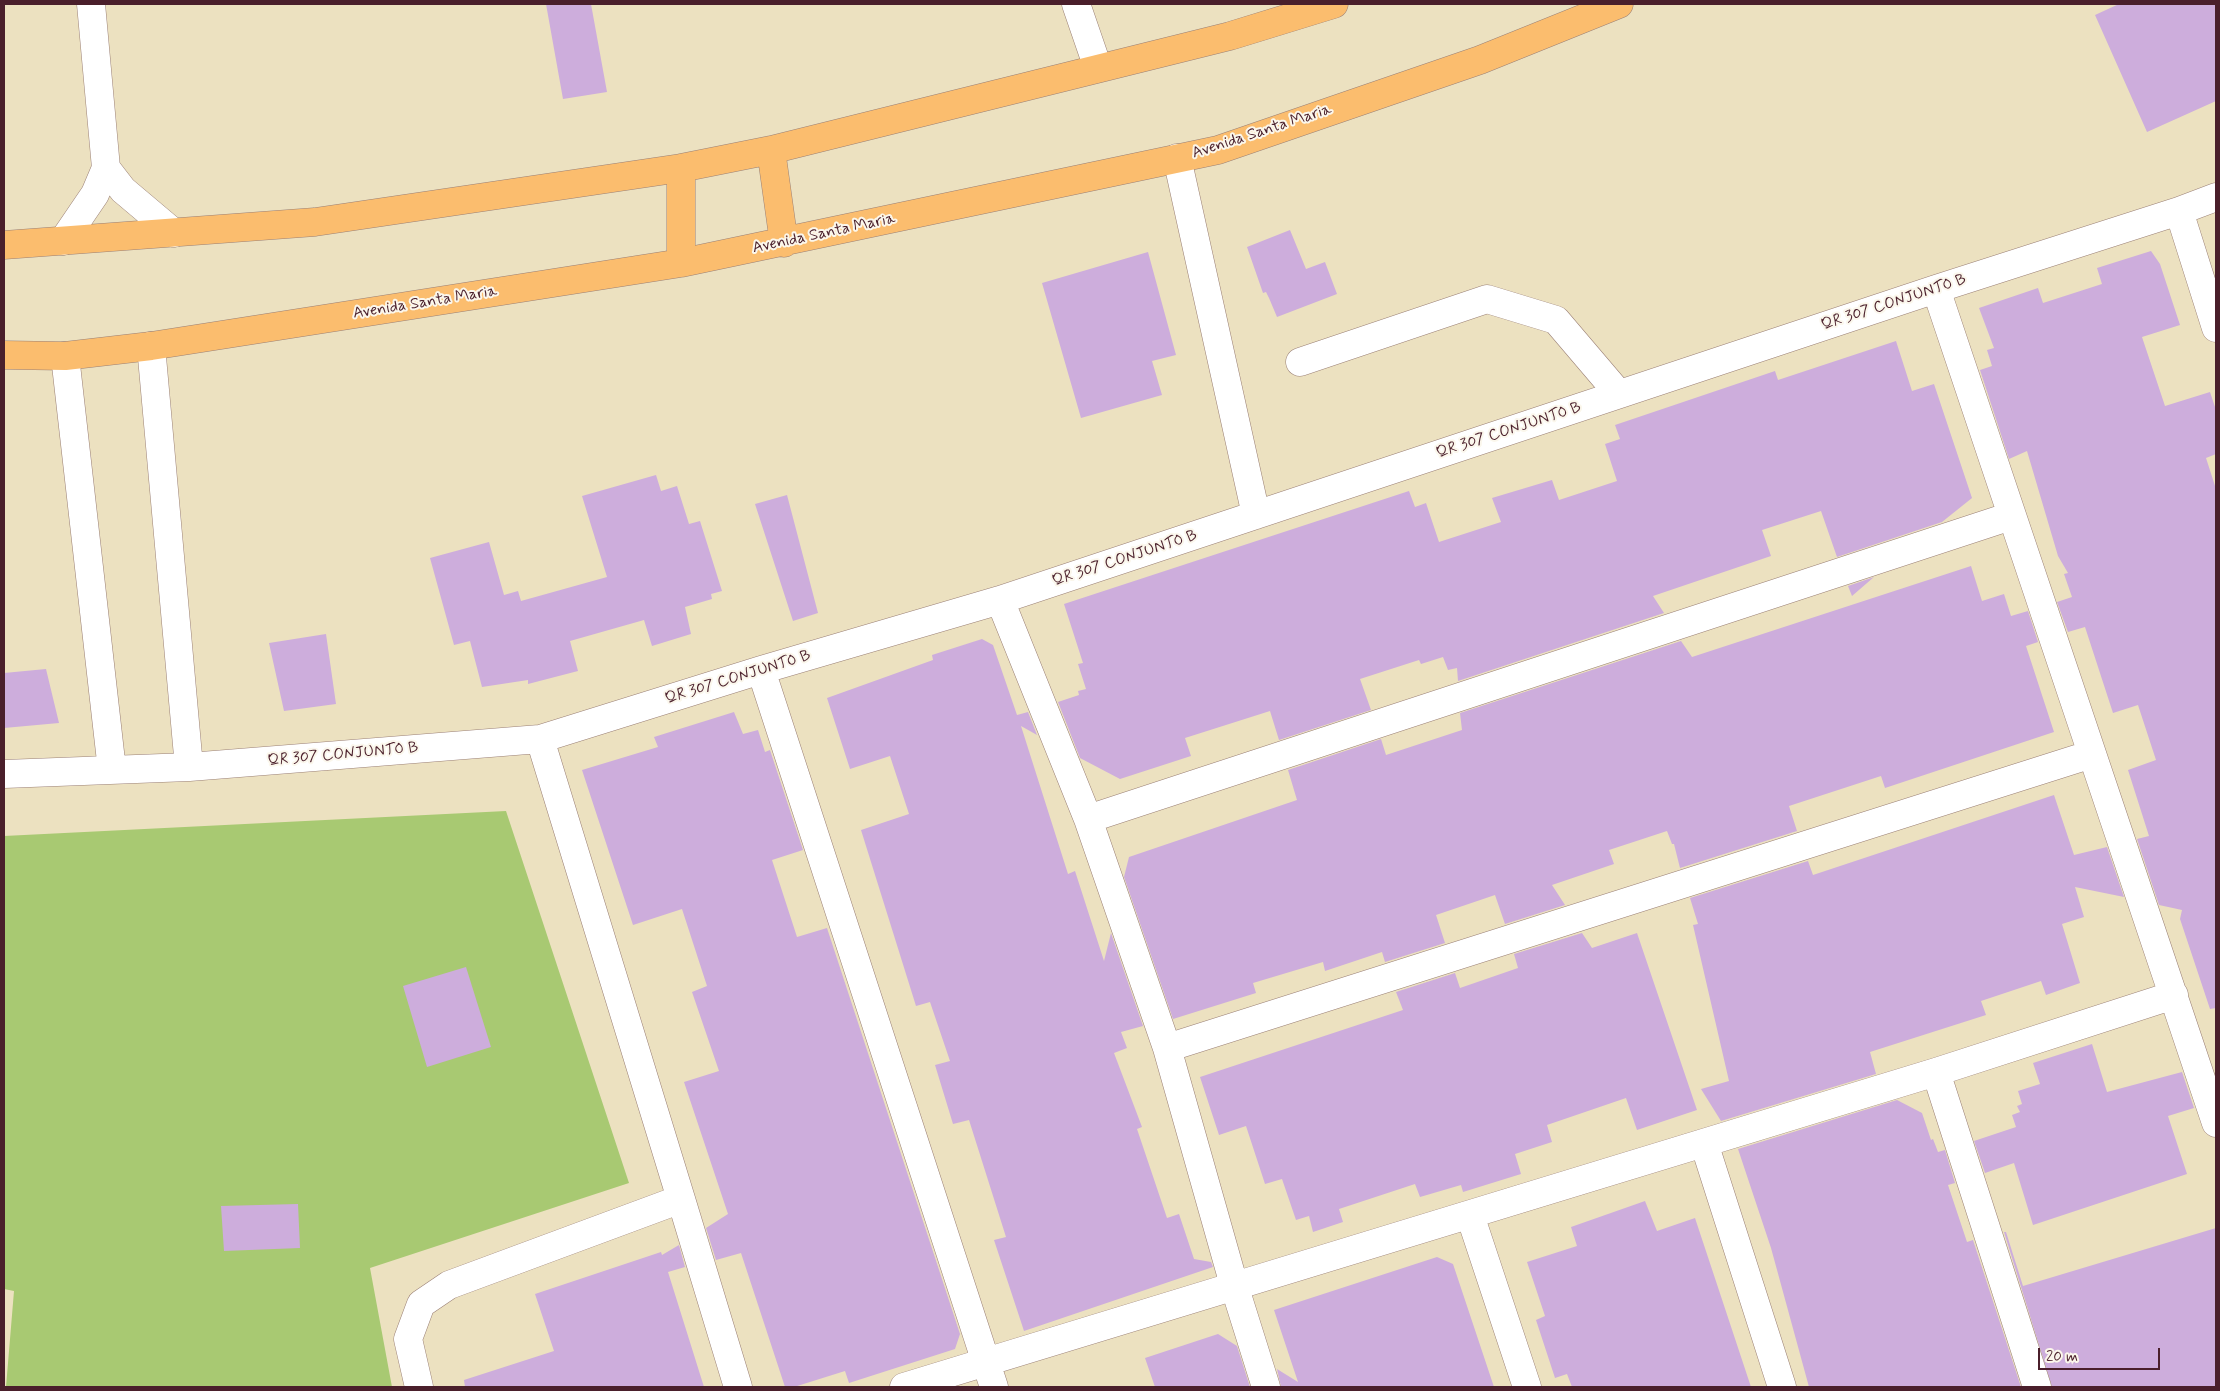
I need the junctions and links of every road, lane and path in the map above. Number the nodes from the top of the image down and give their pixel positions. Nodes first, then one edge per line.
1 (92, 4) edge
2 (1076, 4) edge
3 (1334, 4) edge
4 (1619, 4) edge
5 (1098, 68) junction
6 (771, 150) junction
7 (1177, 158) junction
8 (106, 168) junction
9 (681, 168) junction
10 (2216, 197) edge
11 (2179, 211) junction
12 (174, 233) junction
13 (63, 241) junction
14 (784, 243) junction
15 (4, 246) edge
16 (681, 263) junction
17 (1936, 289) junction
18 (2216, 328) edge
19 (150, 346) junction
20 (4, 356) edge
21 (65, 356) junction
22 (1300, 362) dead end
23 (1619, 394) junction
24 (1256, 515) junction
25 (2011, 516) junction
26 (1000, 600) junction
27 (761, 670) junction
28 (540, 739) junction
29 (2092, 754) junction
30 (189, 767) junction
31 (112, 770) junction
32 (4, 774) edge
33 (1088, 820) junction
34 (2174, 995) junction
35 (1166, 1048) junction
36 (1936, 1072) junction
37 (2216, 1123) edge
38 (1704, 1143) junction
39 (681, 1199) junction
40 (1470, 1215) junction
41 (1234, 1285) junction
42 (989, 1375) edge
43 (419, 1387) edge
44 (738, 1387) edge
45 (904, 1387) edge
46 (1266, 1387) edge
47 (1527, 1387) edge
48 (1782, 1387) edge
49 (2037, 1387) edge

1 - 8 street
2 - 5 street
3 - 5 main road
4 - 7 main road, Avenida Santa Maria
5 - 6 main road
6 - 9 main road
6 - 14 main road
7 - 14 main road, Avenida Santa Maria
7 - 24 street
8 - 12 street
8 - 13 street
9 - 12 main road
9 - 16 main road
10 - 11 street, QR 307 CONJUNTO B
11 - 17 street, QR 307 CONJUNTO B
11 - 18 street
12 - 13 main road
13 - 15 main road
14 - 16 main road, Avenida Santa Maria
16 - 19 main road, Avenida Santa Maria
17 - 23 street, QR 307 CONJUNTO B
17 - 25 street
19 - 21 main road, Avenida Santa Maria
19 - 30 street
20 - 21 main road, Avenida Santa Maria
21 - 31 street
22 - 23 street
23 - 24 street, QR 307 CONJUNTO B
24 - 26 street, QR 307 CONJUNTO B
25 - 29 street
25 - 33 street
26 - 27 street, QR 307 CONJUNTO B
26 - 33 street
27 - 28 street, QR 307 CONJUNTO B
27 - 42 street
28 - 30 street, QR 307 CONJUNTO B
28 - 39 street
29 - 34 street
29 - 35 street
30 - 31 street, QR 307 CONJUNTO B
31 - 32 street, QR 307 CONJUNTO B
33 - 35 street
34 - 36 street
34 - 37 street
35 - 41 street
36 - 38 street
36 - 49 street
38 - 40 street
38 - 48 street
39 - 43 street
39 - 44 street
40 - 41 street
40 - 47 street
41 - 42 street
41 - 46 street
42 - 45 street

